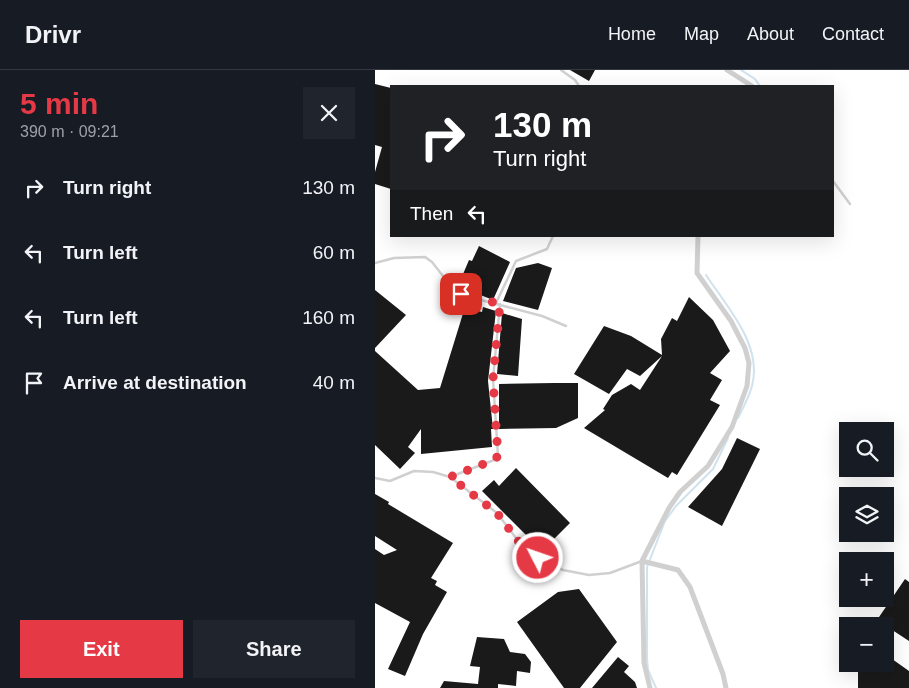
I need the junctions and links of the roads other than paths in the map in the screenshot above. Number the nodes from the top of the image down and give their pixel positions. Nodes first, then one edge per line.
1 (561, 70) edge
2 (727, 70) edge
3 (578, 85) edge
4 (750, 85) edge
5 (834, 182) edge
6 (849, 204) dead end
7 (553, 237) edge
8 (698, 237) edge
9 (375, 263) edge
10 (498, 304) junction
11 (566, 326) dead end
12 (450, 477) junction
13 (375, 478) edge
14 (642, 561) junction
15 (651, 688) edge
16 (726, 688) edge

1 - 3 lane
2 - 4 street
5 - 6 lane
7 - 10 lane
8 - 14 street
9 - 10 lane
10 - 11 lane
10 - 12 lane
12 - 13 lane
12 - 14 lane
14 - 15 street
14 - 16 street

